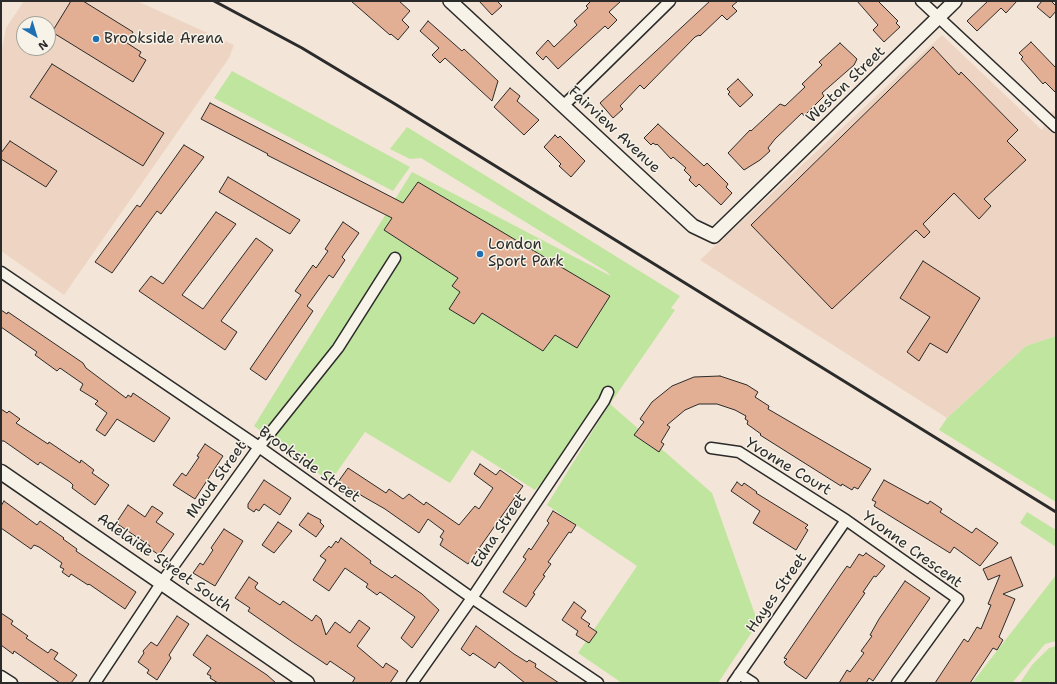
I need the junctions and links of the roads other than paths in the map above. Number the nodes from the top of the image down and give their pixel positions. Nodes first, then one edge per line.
1 (450, 1) edge
2 (670, 1) edge
3 (921, 1) edge
4 (955, 1) edge
5 (938, 18) junction
6 (563, 106) junction
7 (1055, 126) edge
8 (758, 192) joint
9 (395, 258) dead end
10 (1, 272) edge
11 (608, 392) dead end
12 (258, 447) junction
13 (711, 448) dead end
14 (1, 472) edge
15 (846, 520) junction
16 (162, 582) junction
17 (472, 598) junction
18 (739, 674) junction
19 (1, 676) edge
20 (12, 683) edge
21 (96, 683) edge
22 (307, 683) edge
23 (412, 683) edge
24 (598, 683) edge
25 (733, 683) edge
26 (753, 683) edge
27 (897, 683) edge

1 - 6 street, Fairview Avenue
2 - 6 street
3 - 5 street
4 - 5 street, Weston Street
5 - 7 street
5 - 8 street, Weston Street
6 - 8 street, Fairview Avenue
9 - 12 street, Maud Street
10 - 12 street, Brookside Street
11 - 17 street, Edna Street
12 - 16 street, Maud Street
12 - 17 street, Brookside Street
13 - 15 street, Yvonne Court
14 - 16 main road, Adelaide Street South
15 - 18 street, Hayes Street
15 - 27 street, Yvonne Crescent
16 - 21 street, Maud Street
16 - 22 main road, Adelaide Street South
17 - 23 street, Edna Street
17 - 24 street, Brookside Street
18 - 25 street, Hayes Street
18 - 26 street
19 - 20 street

